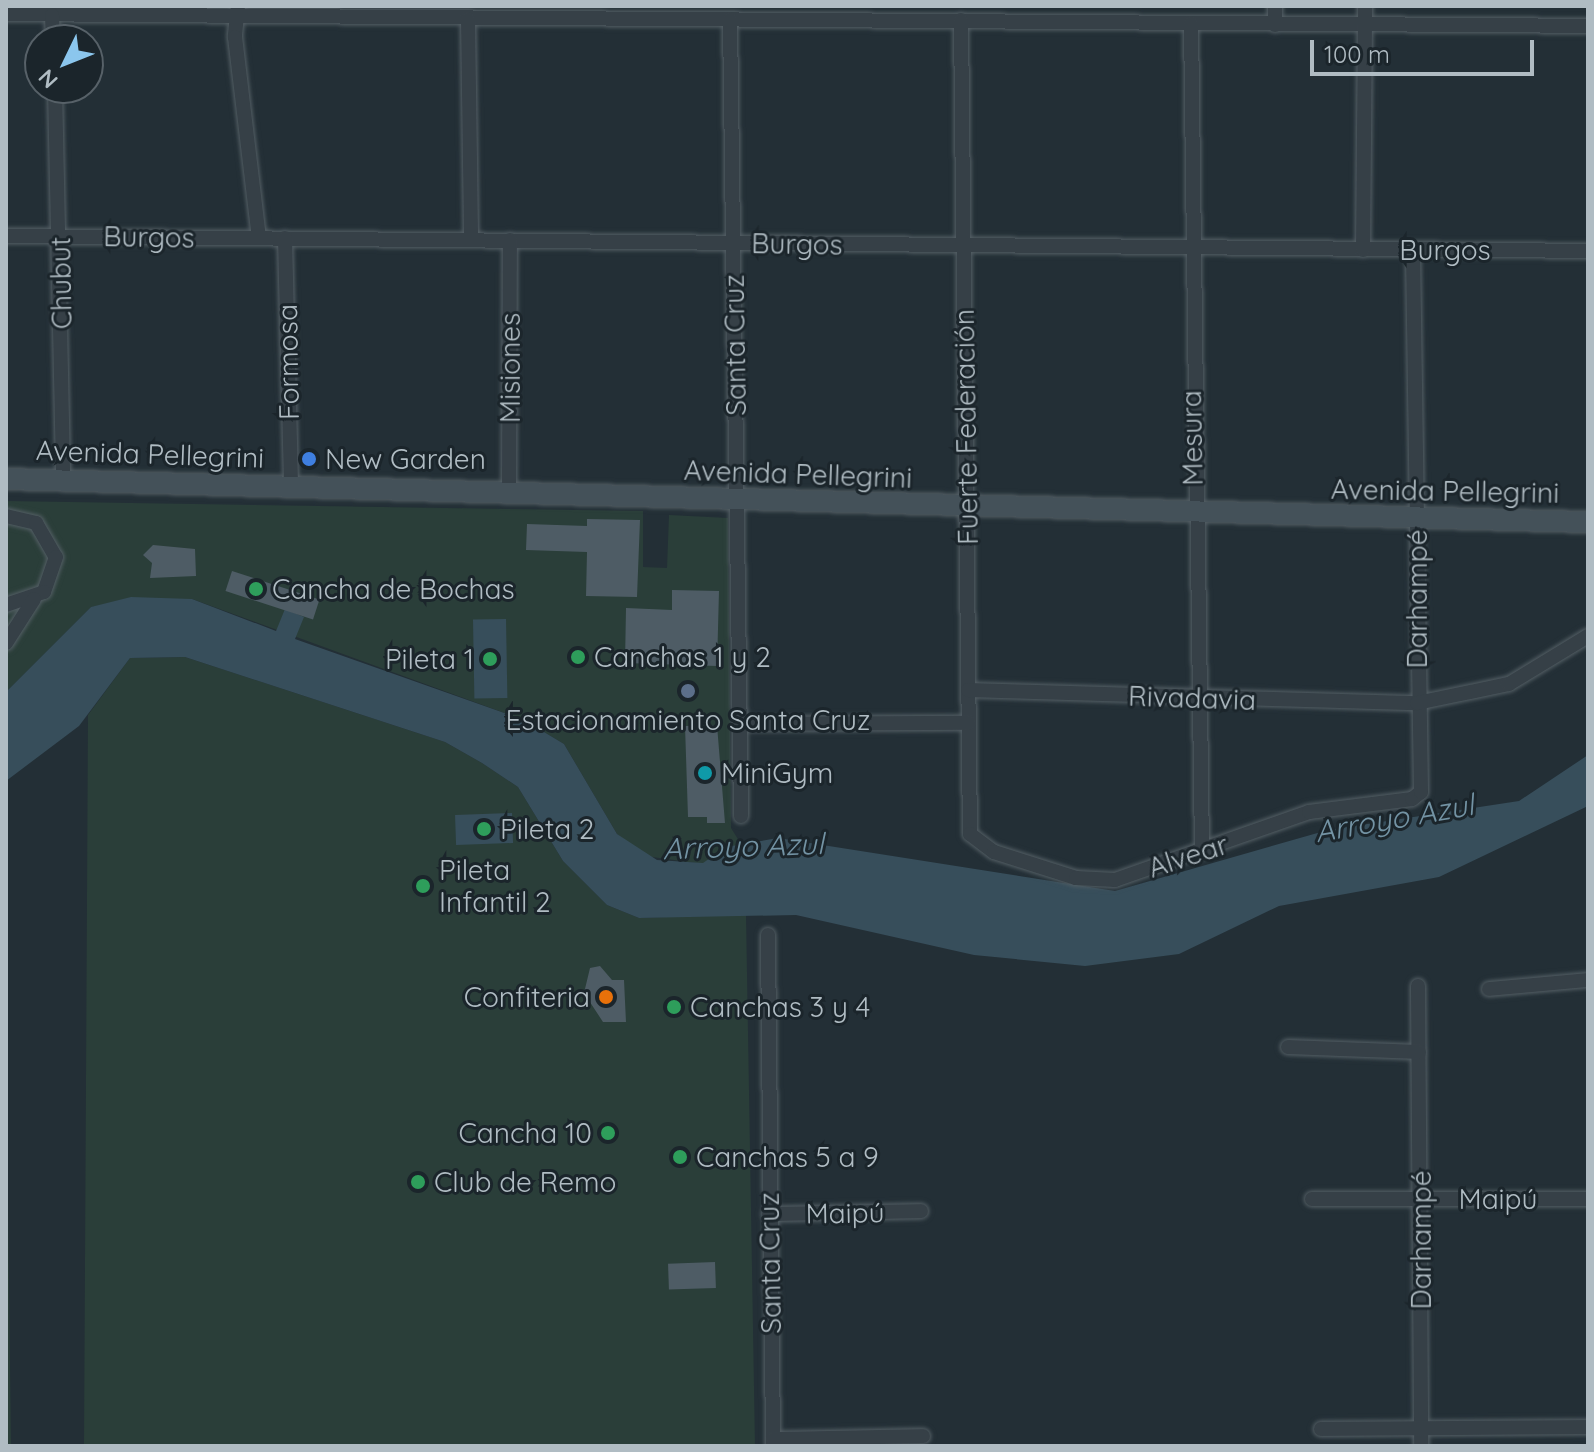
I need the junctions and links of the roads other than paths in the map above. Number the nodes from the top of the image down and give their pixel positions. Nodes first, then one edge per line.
1 (1275, 6) edge
2 (1365, 6) edge
3 (10, 11) edge
4 (330, 11) edge
5 (238, 12) edge
6 (520, 12) edge
7 (710, 13) edge
8 (899, 13) edge
9 (1089, 14) edge
10 (52, 15) junction
11 (468, 19) junction
12 (730, 19) junction
13 (961, 20) junction
14 (1191, 23) junction
15 (52, 24) edge
16 (1275, 25) junction
17 (1365, 26) junction
18 (1588, 26) edge
19 (56, 104) edge
20 (6, 236) edge
21 (60, 236) junction
22 (259, 238) junction
23 (285, 238) junction
24 (471, 240) junction
25 (510, 240) junction
26 (733, 243) junction
27 (964, 246) junction
28 (1190, 249) junction
29 (1363, 250) junction
30 (1413, 250) junction
31 (1588, 251) edge
32 (6, 479) edge
33 (63, 479) junction
34 (291, 486) junction
35 (509, 496) junction
36 (738, 500) junction
37 (966, 507) junction
38 (1193, 512) junction
39 (6, 516) edge
40 (1418, 518) junction
41 (1588, 522) edge
42 (34, 599) junction
43 (6, 605) edge
44 (1588, 636) edge
45 (6, 643) edge
46 (968, 690) junction
47 (1195, 698) junction
48 (1417, 703) junction
49 (969, 723) junction
50 (740, 724) junction
51 (1412, 799) joint
52 (741, 816) dead end
53 (970, 834) joint
54 (1202, 852) junction
55 (768, 935) dead end
56 (1588, 980) edge
57 (1418, 986) dead end
58 (1489, 989) dead end
59 (1288, 1047) dead end
60 (1419, 1052) junction
61 (1312, 1199) dead end
62 (1422, 1199) junction
63 (1588, 1199) edge
64 (921, 1211) dead end
65 (769, 1214) junction
66 (1588, 1427) edge
67 (1321, 1429) dead end
68 (1420, 1429) junction
69 (923, 1436) dead end
70 (773, 1442) edge
71 (1421, 1446) edge

1 - 16 street
2 - 17 street
3 - 10 street
4 - 5 street
4 - 11 street
5 - 10 street
5 - 22 street
6 - 7 street
6 - 11 street
7 - 12 street
8 - 12 street
8 - 13 street
9 - 13 street
9 - 14 street
10 - 15 street
11 - 24 street
12 - 26 street, Santa Cruz
13 - 27 street, Fuerte Federación
14 - 16 street
14 - 28 street, Mesura
16 - 17 street
17 - 18 street
17 - 29 street
19 - 21 street, Chubut
20 - 21 street, Burgos
21 - 22 street, Burgos
21 - 33 street, Chubut
22 - 23 street, Burgos
23 - 24 street, Burgos
23 - 34 street, Formosa
24 - 25 street, Burgos
25 - 26 street, Burgos
25 - 35 street, Misiones
26 - 27 street, Burgos
26 - 36 street, Santa Cruz
27 - 28 street, Burgos
27 - 37 street, Fuerte Federación
28 - 29 street, Burgos
28 - 38 street, Mesura
29 - 30 street, Burgos
30 - 31 street, Burgos
30 - 40 street, Darhampé
32 - 33 main road, Avenida Pellegrini
33 - 34 main road, Avenida Pellegrini
34 - 35 main road, Avenida Pellegrini
35 - 36 main road, Avenida Pellegrini
36 - 37 main road, Avenida Pellegrini
36 - 50 street, Santa Cruz
37 - 38 main road, Avenida Pellegrini
37 - 46 street, Fuerte Federación
38 - 40 main road, Avenida Pellegrini
38 - 47 street, Mesura
39 - 42 street
40 - 41 main road, Avenida Pellegrini
40 - 48 street, Darhampé
42 - 43 street
42 - 45 street
44 - 48 street, Rivadavia
46 - 47 street, Rivadavia
46 - 49 street, Fuerte Federación
47 - 48 street, Rivadavia
47 - 54 street, Mesura
48 - 51 street, Darhampé
49 - 50 street
49 - 53 street, Fuerte Federación
50 - 52 street, Santa Cruz
51 - 54 street, Alvear
53 - 54 street, Alvear
55 - 65 street, Santa Cruz
56 - 58 street
57 - 60 street, Darhampé
59 - 60 street
60 - 62 street, Darhampé
61 - 62 street, Maipú
62 - 63 street, Maipú
62 - 68 street, Darhampé
64 - 65 street, Maipú
65 - 70 street, Santa Cruz
66 - 68 street
67 - 68 street
68 - 71 street, Darhampé
69 - 70 street

